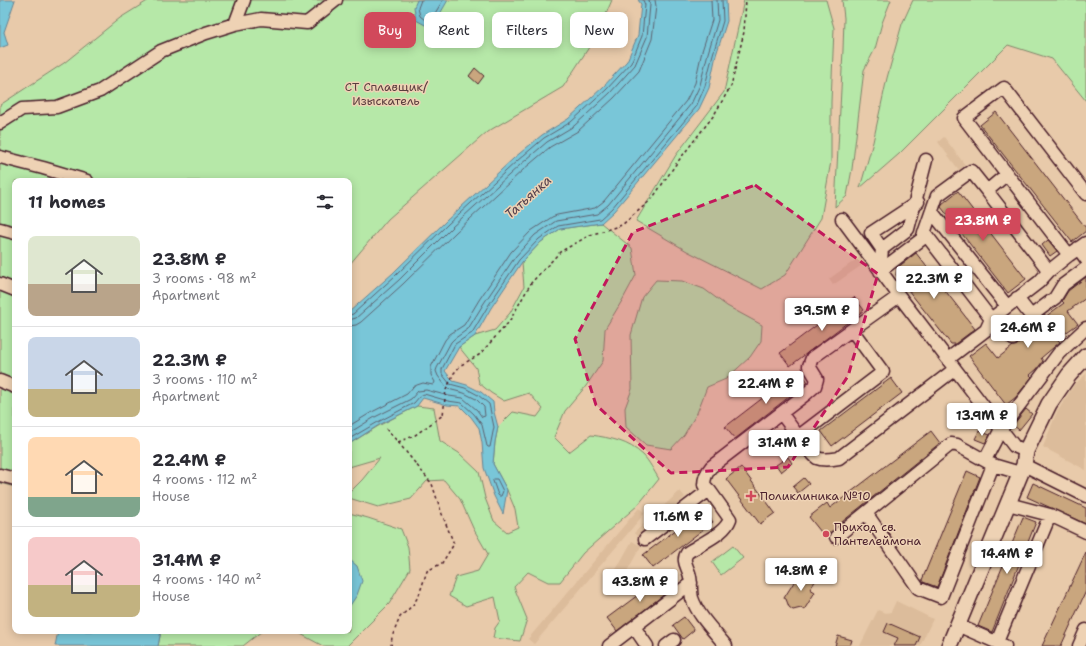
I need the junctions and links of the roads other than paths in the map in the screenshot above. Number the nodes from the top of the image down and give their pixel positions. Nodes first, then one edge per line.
1 (244, 0) edge
2 (336, 0) edge
3 (236, 24) junction
4 (0, 123) edge
5 (0, 158) edge
6 (926, 160) dead end
7 (1007, 174) junction
8 (77, 178) edge
9 (987, 191) junction
10 (1086, 194) edge
11 (919, 201) junction
12 (932, 212) junction
13 (842, 219) dead end
14 (0, 229) edge
15 (12, 232) edge
16 (924, 232) junction
17 (882, 249) junction
18 (1078, 249) edge
19 (1086, 259) edge
20 (1086, 268) edge
21 (1049, 270) junction
22 (880, 271) junction
23 (0, 284) edge
24 (12, 289) edge
25 (899, 296) junction
26 (1017, 298) junction
27 (1007, 306) junction
28 (993, 317) junction
29 (1086, 328) edge
30 (852, 330) junction
31 (1013, 339) dead end
32 (1086, 356) edge
33 (948, 360) junction
34 (955, 369) junction
35 (0, 381) edge
36 (12, 386) edge
37 (782, 413) junction
38 (1001, 429) junction
39 (799, 436) junction
40 (989, 463) junction
41 (1023, 463) junction
42 (0, 475) edge
43 (12, 478) edge
44 (709, 490) junction
45 (1086, 496) edge
46 (1008, 504) junction
47 (866, 513) junction
48 (1050, 515) junction
49 (1086, 532) edge
50 (836, 537) dead end
51 (645, 539) dead end
52 (691, 582) junction
53 (958, 625) junction
54 (634, 627) junction
55 (1001, 644) edge
56 (609, 646) edge
57 (647, 646) edge
58 (726, 646) edge
59 (949, 646) edge

1 - 3 street
2 - 3 street
3 - 4 street
5 - 8 street
6 - 11 street
7 - 9 street
7 - 10 street
7 - 18 street
9 - 12 street
9 - 21 street
11 - 17 street
11 - 17 street
12 - 16 street
12 - 27 street
13 - 22 street
14 - 15 street
16 - 22 street
16 - 28 street
17 - 22 street
18 - 19 street
18 - 21 street
20 - 26 street
21 - 26 street
22 - 25 street
23 - 24 street
25 - 30 street
25 - 33 street
26 - 27 street
27 - 28 street
28 - 31 street
28 - 33 street
29 - 38 street
30 - 37 street
30 - 39 street
32 - 41 main road
33 - 34 street
34 - 38 street
34 - 39 street
35 - 36 street
37 - 39 street
37 - 44 street
38 - 40 street
38 - 41 street
40 - 41 street
40 - 47 street
40 - 47 street
41 - 45 street
41 - 46 main road
42 - 43 street
44 - 51 street
44 - 52 street
46 - 48 street
46 - 53 main road
47 - 50 street
48 - 49 street
48 - 55 street
52 - 54 street
52 - 58 street
53 - 55 street
53 - 59 main road
54 - 56 street
54 - 57 street

